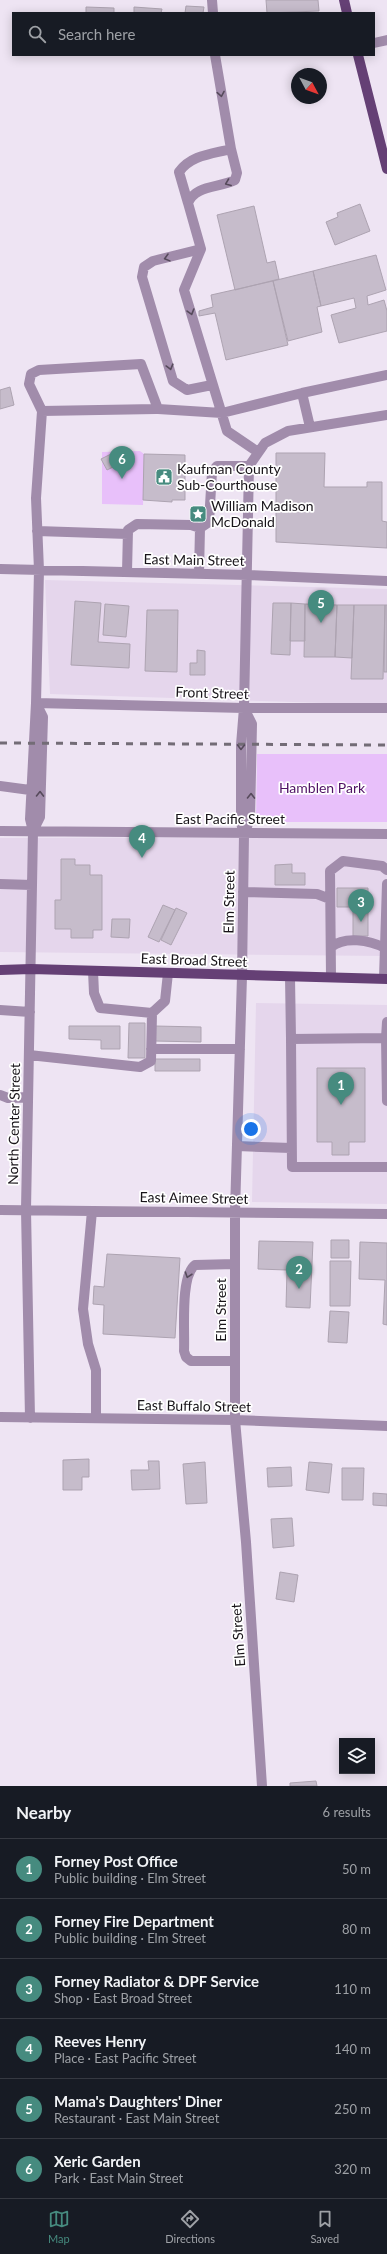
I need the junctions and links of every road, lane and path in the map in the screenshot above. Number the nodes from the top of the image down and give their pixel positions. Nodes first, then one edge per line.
1 (212, 0) edge
2 (344, 0) edge
3 (213, 12) edge
4 (347, 12) edge
5 (387, 40) edge
6 (375, 43) edge
7 (215, 56) edge
8 (358, 56) edge
9 (231, 149) junction
10 (387, 169) edge
11 (188, 203) junction
12 (201, 249) junction
13 (387, 375) edge
14 (212, 385) junction
15 (302, 393) junction
16 (158, 409) junction
17 (42, 411) junction
18 (222, 413) junction
19 (387, 415) edge
20 (310, 427) junction
21 (258, 452) junction
22 (249, 466) junction
23 (200, 528) junction
24 (37, 530) junction
25 (128, 534) junction
26 (0, 569) edge
27 (39, 570) junction
28 (127, 572) junction
29 (199, 574) junction
30 (248, 574) junction
31 (387, 581) edge
32 (36, 703) junction
33 (244, 708) junction
34 (387, 708) edge
35 (38, 743) junction
36 (0, 786) edge
37 (30, 790) junction
38 (0, 831) edge
39 (33, 831) junction
40 (244, 834) junction
41 (387, 834) edge
42 (387, 870) edge
43 (0, 884) edge
44 (387, 884) edge
45 (32, 885) junction
46 (243, 892) junction
47 (330, 899) junction
48 (331, 947) junction
49 (385, 948) junction
50 (31, 969) junction
51 (0, 970) edge
52 (93, 971) junction
53 (168, 973) junction
54 (242, 976) junction
55 (290, 977) junction
56 (331, 978) junction
57 (385, 978) edge
58 (0, 1010) edge
59 (30, 1012) junction
60 (152, 1013) junction
61 (387, 1022) edge
62 (386, 1038) edge
63 (291, 1039) junction
64 (240, 1049) junction
65 (151, 1050) junction
66 (29, 1055) junction
67 (0, 1095) edge
68 (28, 1097) junction
69 (387, 1100) edge
70 (237, 1146) junction
71 (290, 1148) junction
72 (387, 1167) edge
73 (0, 1210) edge
74 (26, 1210) junction
75 (92, 1211) junction
76 (236, 1212) junction
77 (387, 1214) edge
78 (235, 1264) junction
79 (235, 1361) junction
80 (0, 1417) edge
81 (30, 1418) junction
82 (96, 1418) junction
83 (234, 1420) junction
84 (387, 1426) edge
85 (262, 1786) edge

1 - 3 street
2 - 4 main road
5 - 6 street
7 -> 9 street
8 - 10 main road
9 -> 11 street
9 - 11 street
11 - 12 street
12 -> 14 street
12 -> 14 street
13 - 15 street
14 - 18 street
15 - 18 street
15 - 20 street
16 - 17 street
16 - 17 street
16 - 18 street
17 - 24 street
18 - 21 street
19 - 20 street
20 - 21 street
21 - 22 street
22 - 23 street
22 - 30 street, Elm Street
23 - 25 street
23 - 29 street
24 - 25 street
24 - 27 street
25 - 28 street
26 - 27 street, East Main Street
27 - 28 street, East Main Street
27 - 32 street
28 - 29 street, East Main Street
29 - 30 street, East Main Street
30 - 31 street, East Main Street
30 - 33 street, Elm Street
32 - 33 street, Front Street
32 - 35 street
33 - 34 street, Front Street
33 - 40 street, Elm Street
35 - 37 street, North Center Street
39 -> 35 street, North Center Street
36 - 37 street
37 - 39 street, North Center Street
38 - 39 street, East Pacific Street
39 - 40 street, East Pacific Street
39 - 45 street, North Center Street
40 - 41 street, East Pacific Street
40 - 46 street, Elm Street
42 - 47 street
43 - 45 street
44 - 49 street
45 - 50 street, North Center Street
46 - 47 street
46 - 54 street, Elm Street
47 - 48 street
48 - 49 street
48 - 56 street
49 - 57 street
50 - 51 main road, East Broad Street
50 - 52 main road, East Broad Street
50 - 59 street, North Center Street
52 - 53 main road, East Broad Street
52 - 60 street
53 - 54 main road, East Broad Street
53 - 60 street
54 - 55 main road, East Broad Street
54 - 64 street, Elm Street
55 - 56 main road, East Broad Street
55 - 63 street
56 - 57 main road, East Broad Street
58 - 59 street
59 - 66 street, North Center Street
60 - 65 street
61 - 62 street
62 - 63 street
62 - 69 street
63 - 71 street
64 - 65 street
64 - 70 street, Elm Street
65 - 66 street
66 - 68 street, North Center Street
67 - 68 street
68 - 74 street, North Center Street
70 - 71 street
70 - 76 street, Elm Street
71 - 72 street
73 - 74 street, East Aimee Street
74 - 75 street, East Aimee Street
74 - 81 street, North Center Street
75 - 76 street, East Aimee Street
75 - 82 street
76 - 77 street, East Aimee Street
76 - 78 street, Elm Street
78 - 79 street, Elm Street
78 -> 79 street
79 - 83 street, Elm Street
80 - 81 street, East Buffalo Street
81 - 82 street, East Buffalo Street
82 - 83 street, East Buffalo Street
83 - 84 street, East Buffalo Street
83 - 85 street, Elm Street

